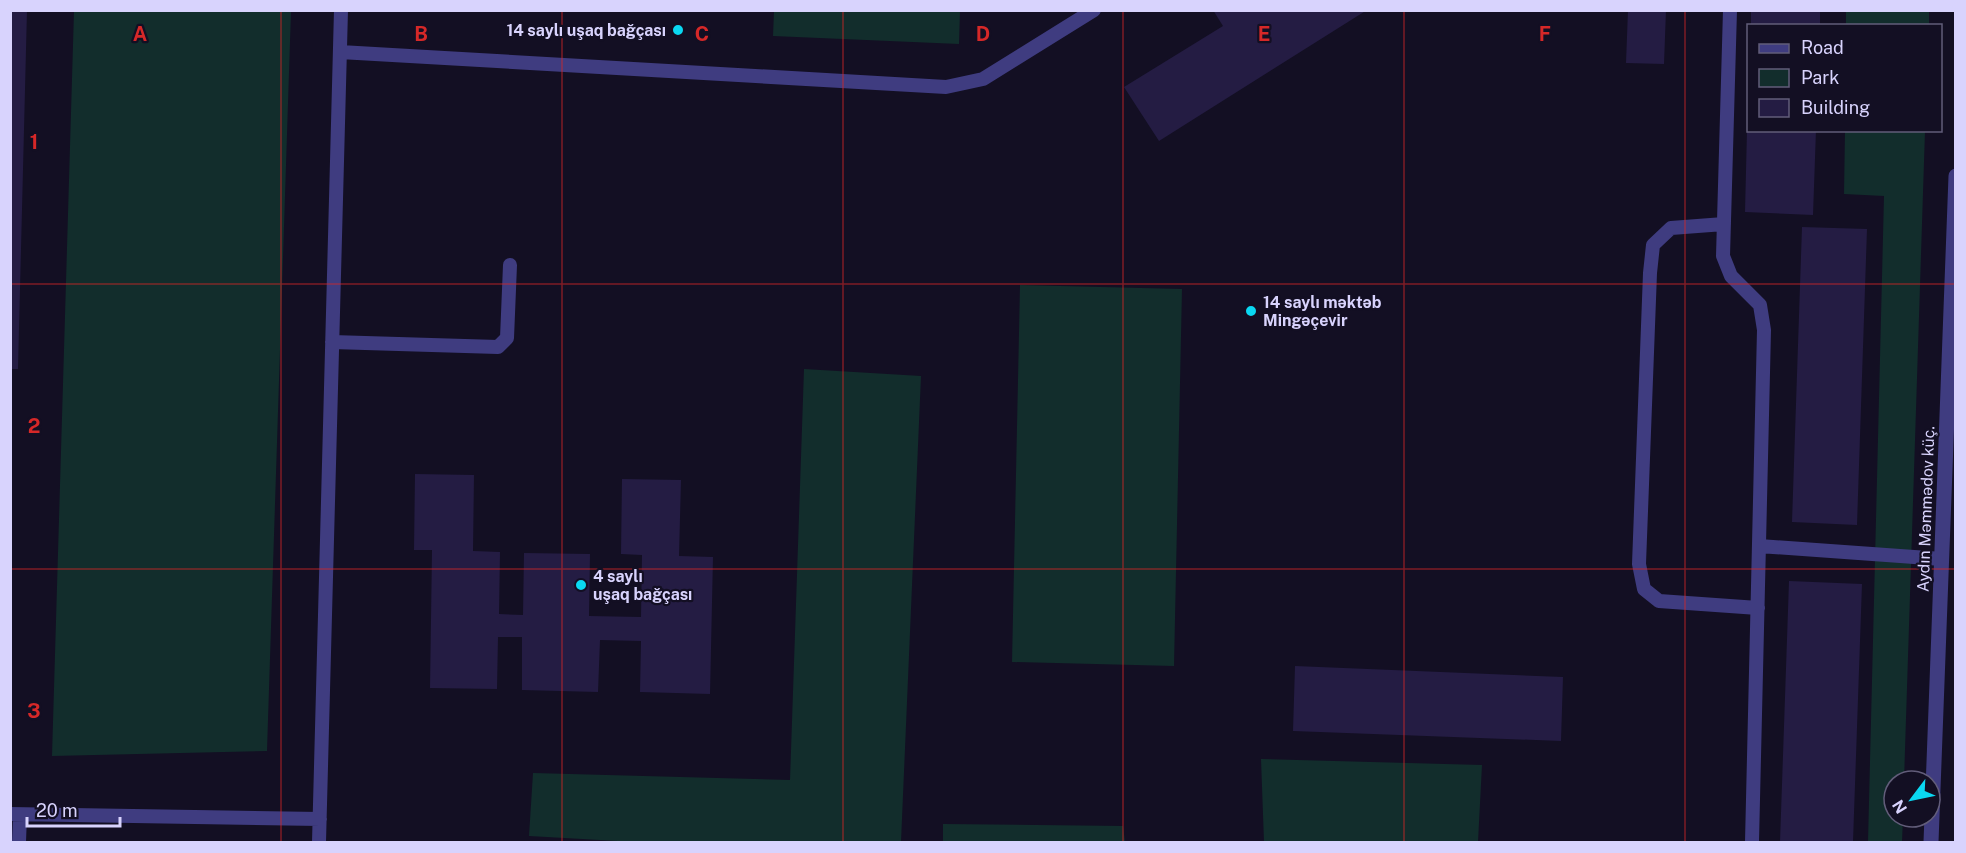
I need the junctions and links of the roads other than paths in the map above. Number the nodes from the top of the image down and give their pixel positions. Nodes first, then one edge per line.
1 (341, 10) edge
2 (1094, 10) edge
3 (1730, 10) edge
4 (340, 52) junction
5 (1956, 176) edge
6 (1724, 224) junction
7 (510, 265) dead end
8 (332, 342) junction
9 (1759, 546) junction
10 (1942, 559) junction
11 (1758, 608) junction
12 (15, 815) edge
13 (320, 819) junction
14 (19, 843) edge
15 (319, 843) edge
16 (1752, 843) edge
17 (1931, 843) edge

1 - 4 lane
2 - 4 lane
3 - 6 lane
4 - 8 lane
5 - 10 street, Aydın Məmmədov küç.
6 - 9 lane
6 - 11 lane
7 - 8 lane
8 - 13 lane
9 - 10 lane
9 - 11 lane
10 - 17 street, Aydın Məmmədov küç.
11 - 16 lane
12 - 13 lane
12 - 14 lane
13 - 15 lane

